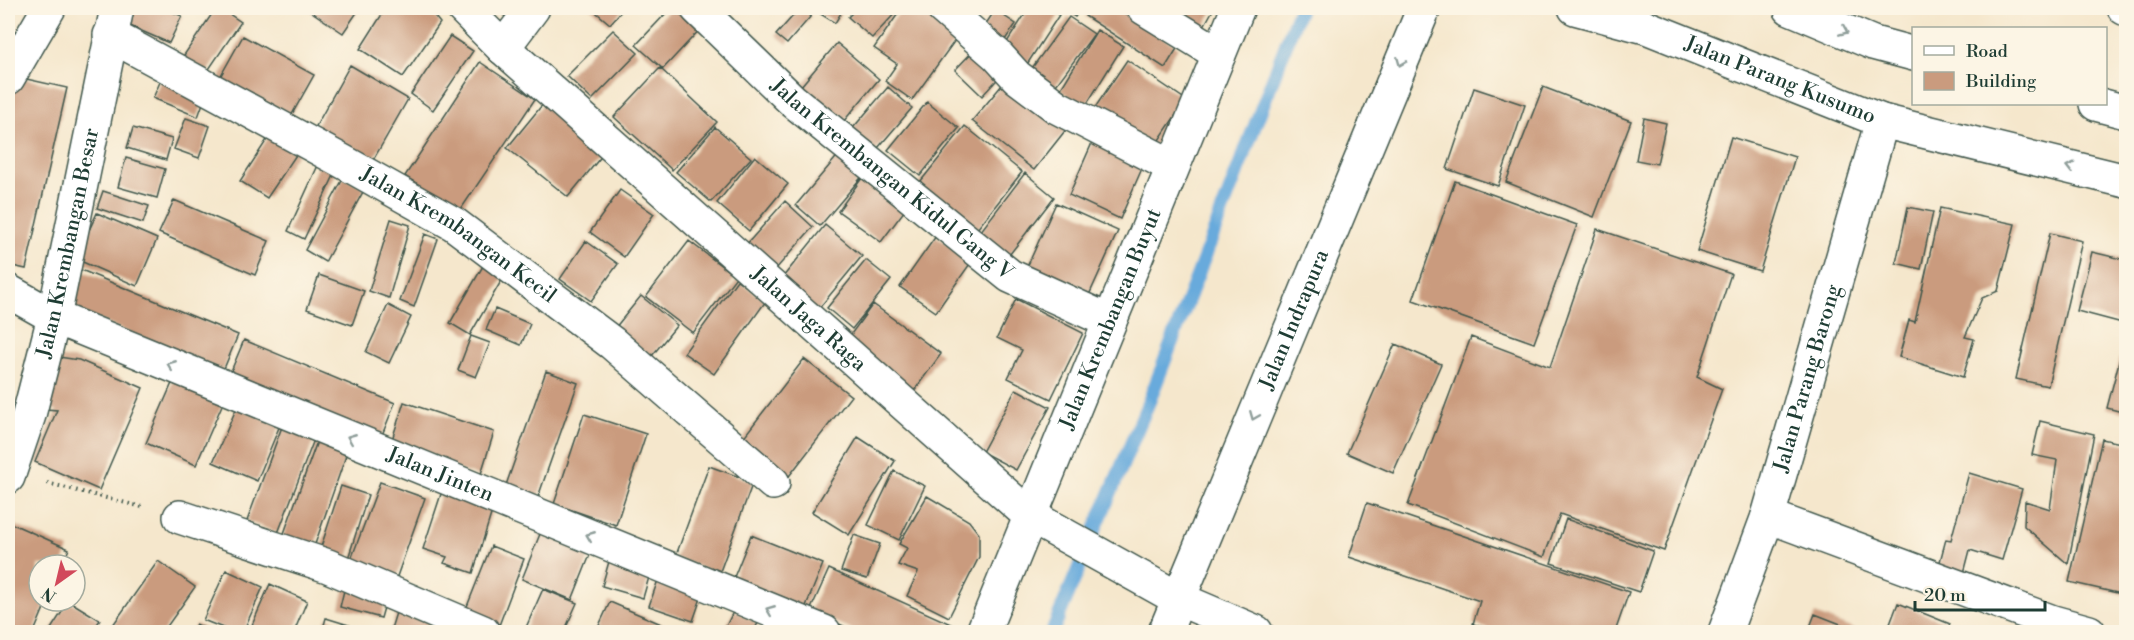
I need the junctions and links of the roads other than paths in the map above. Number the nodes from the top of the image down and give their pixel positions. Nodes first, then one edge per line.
1 (49, 8) edge
2 (463, 8) edge
3 (533, 8) edge
4 (697, 8) edge
5 (943, 8) edge
6 (1144, 8) edge
7 (1238, 8) edge
8 (1424, 8) edge
9 (1575, 8) edge
10 (1790, 8) edge
11 (114, 22) edge
12 (503, 48) junction
13 (1912, 53) edge
14 (1218, 54) junction
15 (8, 78) edge
16 (2100, 105) edge
17 (2127, 112) edge
18 (1881, 121) junction
19 (1172, 166) junction
20 (2127, 181) edge
21 (8, 291) edge
22 (54, 317) junction
23 (1109, 321) junction
24 (8, 475) edge
25 (773, 483) dead end
26 (1030, 516) junction
27 (1768, 516) junction
28 (180, 517) road end
29 (1179, 599) junction
30 (2051, 627) edge
31 (483, 633) edge
32 (824, 633) edge
33 (983, 633) edge
34 (1165, 633) edge
35 (1256, 633) edge
36 (1725, 633) edge
37 (2089, 633) edge

1 - 15 street
2 - 12 street, Jalan Jaga Raga
3 - 12 street
4 - 23 street, Jalan Krembangan Kidul Gang V
5 - 19 street
6 - 14 street
7 - 14 street, Jalan Krembangan Buyut
8 -> 29 street, Jalan Indrapura
9 - 18 street, Jalan Parang Kusumo
10 -> 13 street
11 - 22 street, Jalan Krembangan Besar
11 - 25 street, Jalan Krembangan Kecil
12 - 26 street, Jalan Jaga Raga
14 - 19 street, Jalan Krembangan Buyut
16 - 17 street
20 -> 18 street, Jalan Parang Kusumo
18 - 27 street, Jalan Parang Barong
19 - 23 street, Jalan Krembangan Buyut
21 - 22 street, Jalan Jinten
22 - 24 street, Jalan Krembangan Besar
32 -> 22 street, Jalan Jinten
23 - 26 street, Jalan Krembangan Buyut
26 - 29 street, Jalan Jaga Raga
26 - 33 street, Jalan Krembangan Buyut
27 - 30 street
27 - 36 street, Jalan Parang Barong
28 - 31 street
29 - 34 street, Jalan Indrapura
29 - 35 street, Jalan Jaga Raga
30 - 37 street

